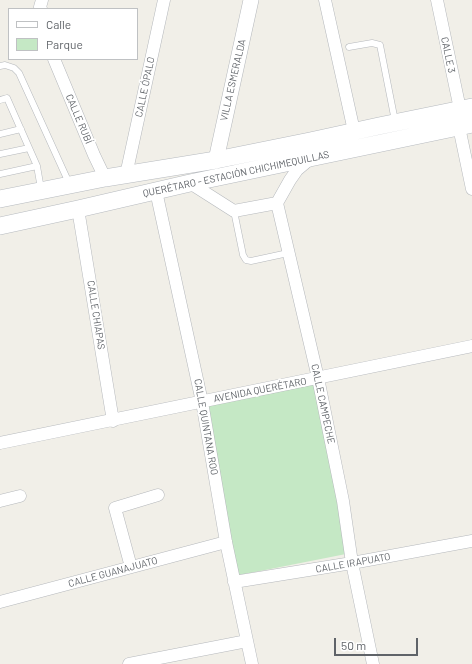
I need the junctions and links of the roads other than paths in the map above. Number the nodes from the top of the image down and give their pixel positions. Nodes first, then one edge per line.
1 (164, 0) edge
2 (251, 0) edge
3 (325, 0) edge
4 (437, 0) edge
5 (349, 47) dead end
6 (54, 60) edge
7 (0, 66) edge
8 (0, 100) edge
9 (466, 108) edge
10 (395, 123) junction
11 (466, 125) edge
12 (21, 129) junction
13 (354, 131) junction
14 (0, 134) edge
15 (29, 148) junction
16 (0, 154) edge
17 (313, 157) junction
18 (216, 160) junction
19 (37, 166) junction
20 (170, 168) junction
21 (0, 174) edge
22 (126, 175) junction
23 (105, 178) junction
24 (190, 183) junction
25 (70, 185) junction
26 (472, 189) edge
27 (42, 190) junction
28 (156, 191) junction
29 (0, 199) edge
30 (0, 202) edge
31 (277, 203) junction
32 (78, 209) junction
33 (234, 211) junction
34 (53, 215) junction
35 (0, 222) edge
36 (0, 226) edge
37 (288, 253) junction
38 (472, 346) edge
39 (318, 378) junction
40 (202, 402) junction
41 (113, 420) junction
42 (0, 443) edge
43 (158, 495) dead end
44 (20, 496) dead end
45 (0, 501) edge
46 (472, 541) edge
47 (226, 542) junction
48 (352, 563) junction
49 (132, 567) junction
50 (234, 582) junction
51 (0, 602) edge
52 (247, 641) junction
53 (129, 664) edge
54 (252, 664) edge
55 (373, 664) edge

1 - 22 street, CALLE ÓPALO
2 - 18 street, VILLA ESMERALDA
3 - 13 street
4 - 9 street, CALLE 3
5 - 10 lane
6 - 23 street, CALLE RUBÍ
7 - 25 lane
8 - 12 lane
9 - 10 main road, QUERÉTARO - ESTACIÓN CHICHIMEQUILLAS
10 - 13 main road, QUERÉTARO - ESTACIÓN CHICHIMEQUILLAS
11 - 17 main road, QUERÉTARO - ESTACIÓN CHICHIMEQUILLAS
11 - 26 street
12 - 14 lane
12 - 15 lane
13 - 18 main road, QUERÉTARO - ESTACIÓN CHICHIMEQUILLAS
15 - 16 lane
15 - 19 lane
17 - 24 main road, QUERÉTARO - ESTACIÓN CHICHIMEQUILLAS
17 - 31 street
18 - 20 main road, QUERÉTARO - ESTACIÓN CHICHIMEQUILLAS
19 - 21 lane
19 - 27 lane
20 - 22 main road, QUERÉTARO - ESTACIÓN CHICHIMEQUILLAS
20 - 34 main road
22 - 23 main road, QUERÉTARO - ESTACIÓN CHICHIMEQUILLAS
23 - 25 main road, QUERÉTARO - ESTACIÓN CHICHIMEQUILLAS
24 - 28 main road, QUERÉTARO - ESTACIÓN CHICHIMEQUILLAS
24 - 33 street
25 - 27 main road, QUERÉTARO - ESTACIÓN CHICHIMEQUILLAS
27 - 29 main road, QUERÉTARO - ESTACIÓN CHICHIMEQUILLAS
28 - 32 main road, QUERÉTARO - ESTACIÓN CHICHIMEQUILLAS
28 - 40 street, CALLE QUINTANA ROO
30 - 35 main road
31 - 33 street
31 - 37 street, CALLE CAMPECHE
32 - 34 main road, QUERÉTARO - ESTACIÓN CHICHIMEQUILLAS
32 - 41 street, CALLE CHIAPAS
33 - 37 lane
34 - 36 main road, QUERÉTARO - ESTACIÓN CHICHIMEQUILLAS
37 - 39 street, CALLE CAMPECHE
38 - 39 street, AVENIDA QUERÉTARO
39 - 40 street, AVENIDA QUERÉTARO
39 - 48 street, CALLE CAMPECHE
40 - 41 street, AVENIDA QUERÉTARO
40 - 47 street, CALLE QUINTANA ROO
41 - 42 street, AVENIDA QUERÉTARO
43 - 49 street
44 - 45 street
46 - 48 street, CALLE IRAPUATO
47 - 49 street, CALLE GUANAJUATO
47 - 50 street, CALLE QUINTANA ROO
48 - 50 street, CALLE IRAPUATO
48 - 55 street, CALLE CAMPECHE
49 - 51 street, CALLE GUANAJUATO
50 - 52 street, CALLE QUINTANA ROO
52 - 53 street
52 - 54 street, CALLE QUINTANA ROO

